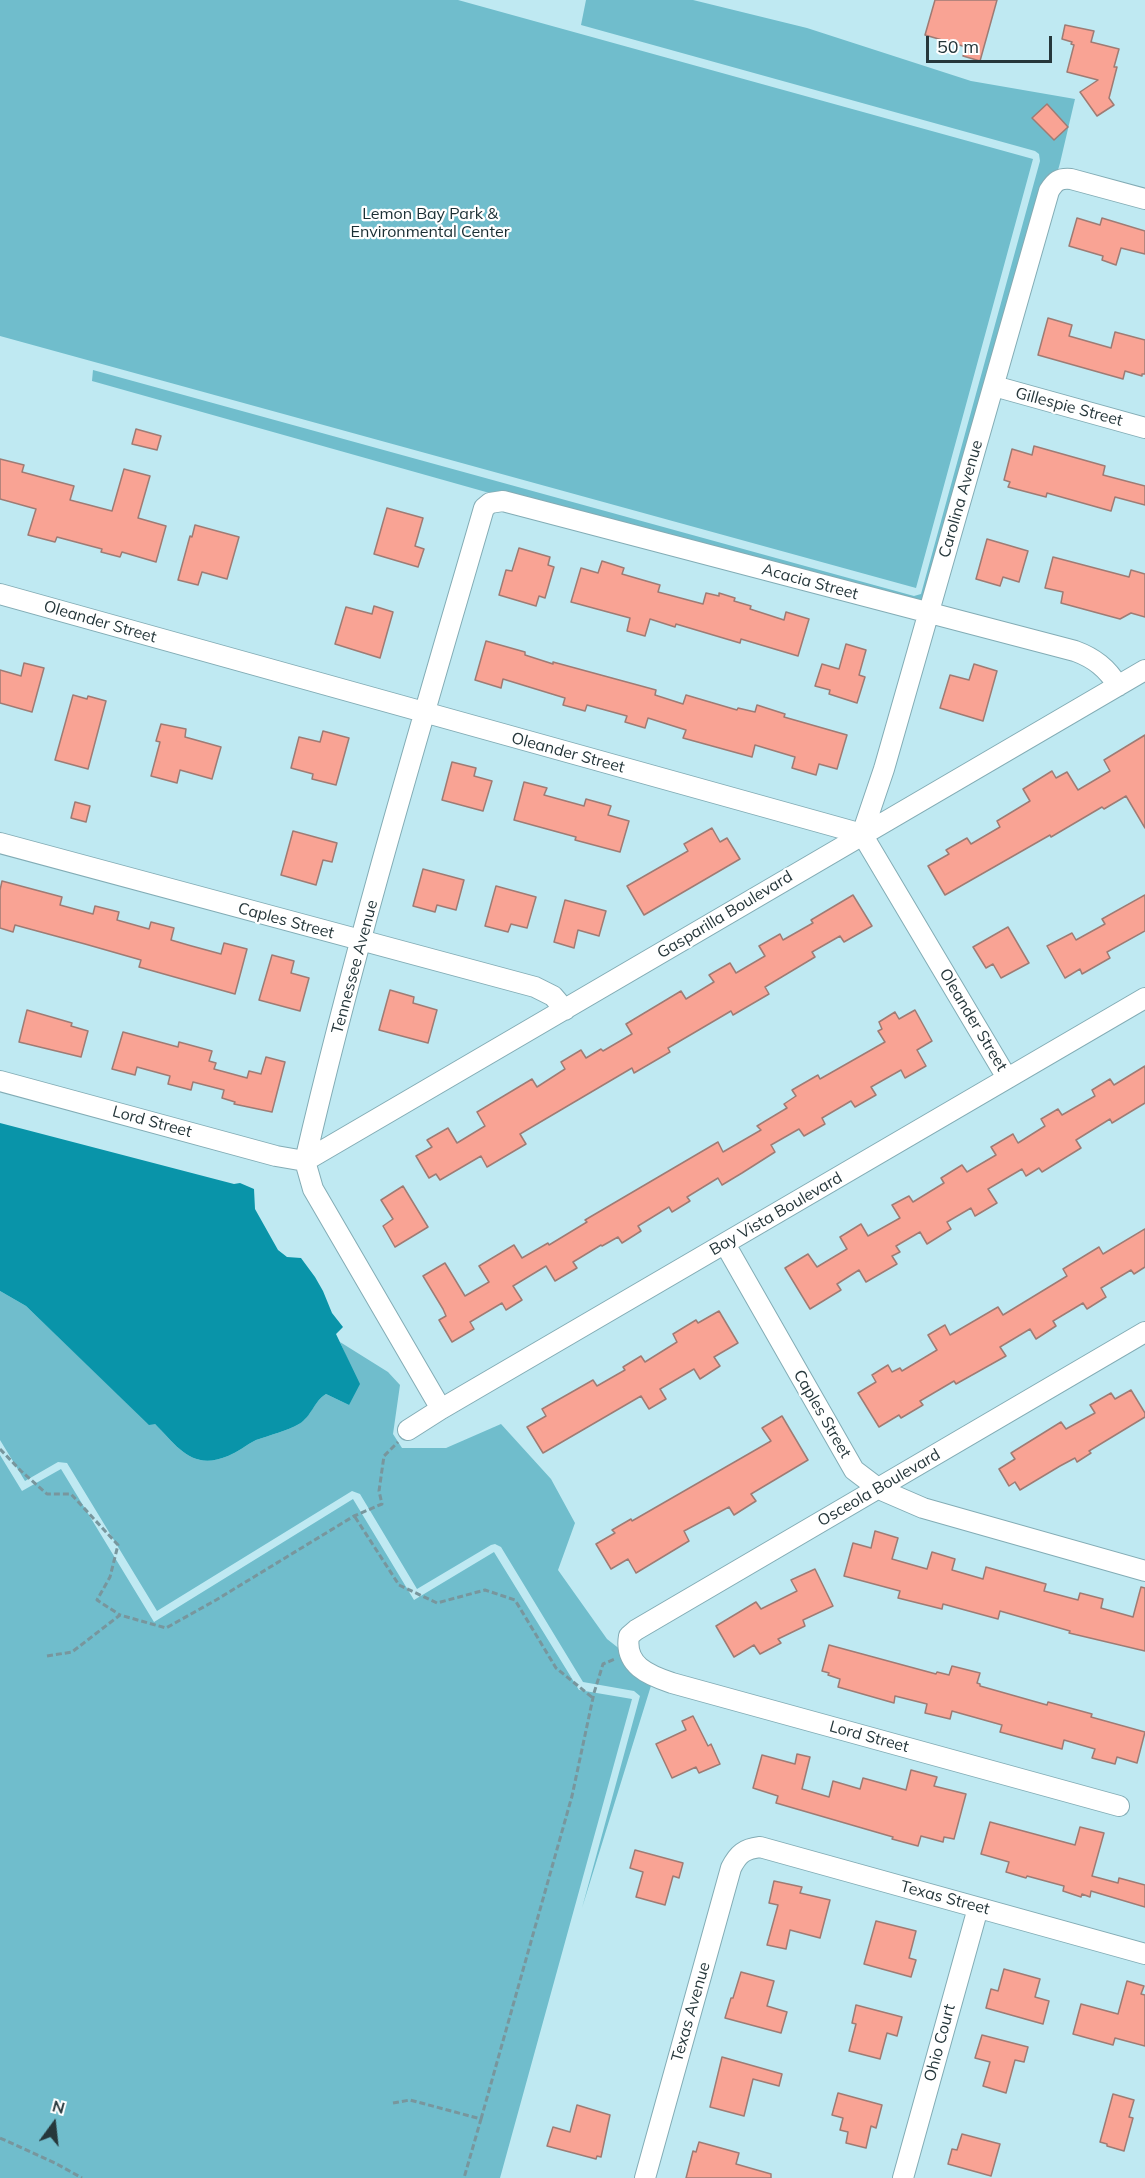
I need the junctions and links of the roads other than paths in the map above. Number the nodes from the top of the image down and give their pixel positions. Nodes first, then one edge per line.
1 (1145, 199) edge
2 (994, 386) junction
3 (1145, 428) edge
4 (490, 503) joint
5 (0, 594) edge
6 (928, 613) junction
7 (1145, 670) edge
8 (1118, 686) junction
9 (424, 713) junction
10 (862, 834) junction
11 (0, 843) edge
12 (362, 941) junction
13 (1145, 998) edge
14 (565, 1010) junction
15 (1007, 1078) junction
16 (0, 1081) edge
17 (305, 1161) junction
18 (725, 1244) junction
19 (1145, 1332) edge
20 (441, 1409) junction
21 (408, 1431) road end
22 (879, 1489) junction
23 (1145, 1571) edge
24 (628, 1652) joint
25 (1119, 1806) dead end
26 (744, 1851) joint
27 (978, 1908) junction
28 (1145, 1954) edge
29 (645, 2178) edge
30 (903, 2178) edge

1 - 2 street, Carolina Avenue
2 - 3 street, Gillespie Street
2 - 6 street, Carolina Avenue
4 - 6 street, Acacia Street
4 - 9 street, Tennessee Avenue
5 - 9 street, Oleander Street
6 - 8 street, Acacia Street
6 - 10 street, Carolina Avenue
7 - 8 street, Gasparilla Boulevard
8 - 10 street, Gasparilla Boulevard
9 - 10 street, Oleander Street
9 - 12 street, Tennessee Avenue
10 - 14 street, Gasparilla Boulevard
10 - 15 street, Oleander Street
11 - 12 street, Caples Street
12 - 14 street, Caples Street
12 - 17 street, Tennessee Avenue
13 - 15 street, Bay Vista Boulevard
14 - 17 street, Gasparilla Boulevard
15 - 18 street, Bay Vista Boulevard
16 - 17 street, Lord Street
17 - 20 street
18 - 20 street, Bay Vista Boulevard
18 - 22 street, Caples Street
19 - 22 street, Osceola Boulevard
20 - 21 street, Bay Vista Boulevard
22 - 23 street, Caples Street
22 - 24 street, Osceola Boulevard
24 - 25 street, Lord Street
26 - 27 street, Texas Street
26 - 29 street, Texas Avenue
27 - 28 street, Texas Street
27 - 30 street, Ohio Court

